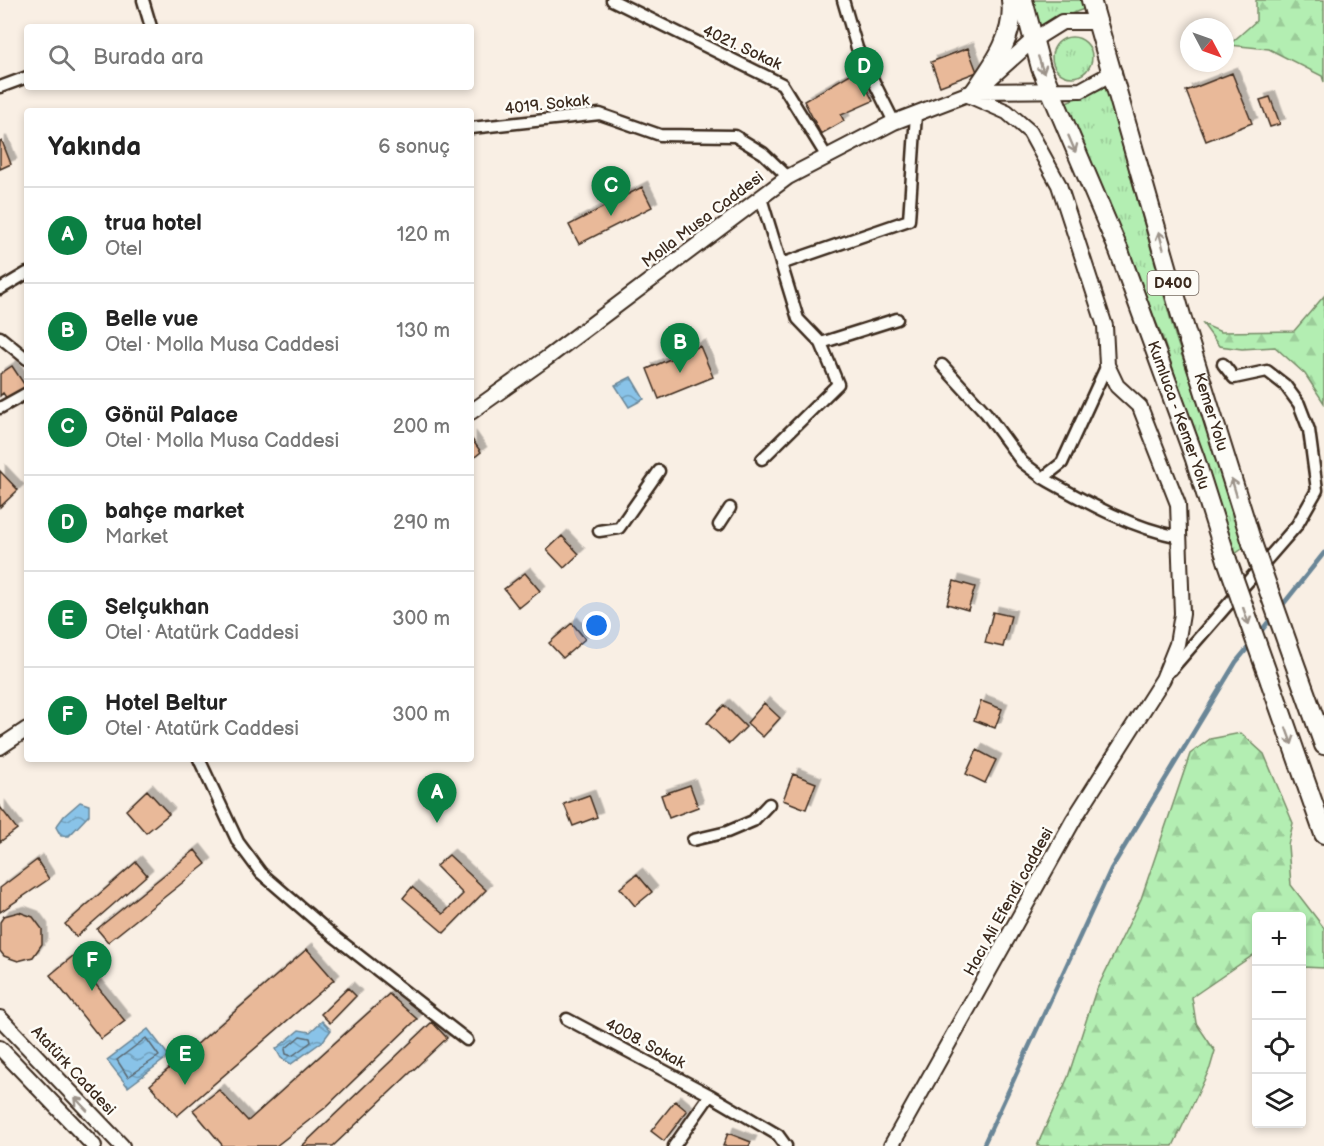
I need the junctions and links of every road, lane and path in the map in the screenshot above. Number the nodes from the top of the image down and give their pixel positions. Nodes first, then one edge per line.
1 (143, 0) edge
2 (612, 0) edge
3 (843, 0) edge
4 (1011, 0) edge
5 (1023, 0) edge
6 (1092, 0) edge
7 (1099, 22) junction
8 (150, 24) edge
9 (1033, 40) junction
10 (1114, 72) junction
11 (24, 78) edge
12 (0, 87) edge
13 (1050, 90) junction
14 (971, 92) junction
15 (916, 114) junction
16 (894, 122) junction
17 (474, 128) edge
18 (827, 157) junction
19 (789, 177) junction
20 (761, 198) junction
21 (781, 264) junction
22 (24, 275) edge
23 (0, 289) edge
24 (897, 319) dead end
25 (0, 337) edge
26 (821, 342) junction
27 (24, 357) edge
28 (942, 364) dead end
29 (1223, 364) dead end
30 (1107, 365) junction
31 (24, 395) edge
32 (0, 408) edge
33 (474, 410) edge
34 (762, 459) dead end
35 (659, 471) dead end
36 (1043, 478) junction
37 (1321, 491) edge
38 (730, 508) dead end
39 (719, 525) dead end
40 (598, 531) dead end
41 (1180, 537) junction
42 (1163, 680) junction
43 (24, 731) edge
44 (1324, 743) edge
45 (3, 746) edge
46 (201, 762) edge
47 (769, 804) dead end
48 (1324, 834) edge
49 (693, 840) dead end
50 (0, 1018) edge
51 (567, 1019) dead end
52 (467, 1040) dead end
53 (0, 1048) edge
54 (710, 1095) junction
55 (94, 1146) edge
56 (122, 1146) edge
57 (674, 1146) edge
58 (786, 1146) edge
59 (891, 1146) edge

1 - 8 street
2 - 18 street, 4021. Sokak
3 - 16 street
4 - 14 highway
5 - 9 highway, Kumluca - Kemer Yolu / D400
6 - 7 highway, Kemer Yolu / D400
7 - 9 street
7 - 10 highway, Kemer Yolu / D400
9 -> 13 highway, Kumluca - Kemer Yolu / D400
9 - 14 street
10 - 13 street
44 -> 10 highway, Kemer Yolu / D400, bridge
11 - 12 street
13 - 14 street
13 -> 48 highway, Kumluca - Kemer Yolu / D400, bridge
14 - 15 street, Molla Musa Caddesi
14 - 30 street
15 - 16 street, Molla Musa Caddesi
15 - 21 street
16 - 18 street, Molla Musa Caddesi
17 - 19 street, 4019. Sokak
18 - 19 street, Molla Musa Caddesi
19 - 20 street, Molla Musa Caddesi
20 - 21 street
20 - 33 street, Molla Musa Caddesi
21 - 26 street
22 - 23 street
24 - 26 street
25 - 27 street
26 - 34 street
28 - 36 street
29 - 37 street
30 - 36 street
30 - 41 street, Hacı Ali Efendi caddesi
31 - 32 street
35 - 40 street
36 - 41 street
37 - 42 street
38 - 39 street
41 - 42 street, Hacı Ali Efendi caddesi
42 - 59 street, Hacı Ali Efendi caddesi
43 - 45 street
46 - 52 street
47 - 49 street
56 -> 50 street, Atatürk Caddesi
51 - 54 street, 4008. Sokak
53 - 55 street
54 - 57 street
54 - 58 street, 4008. Sokak

